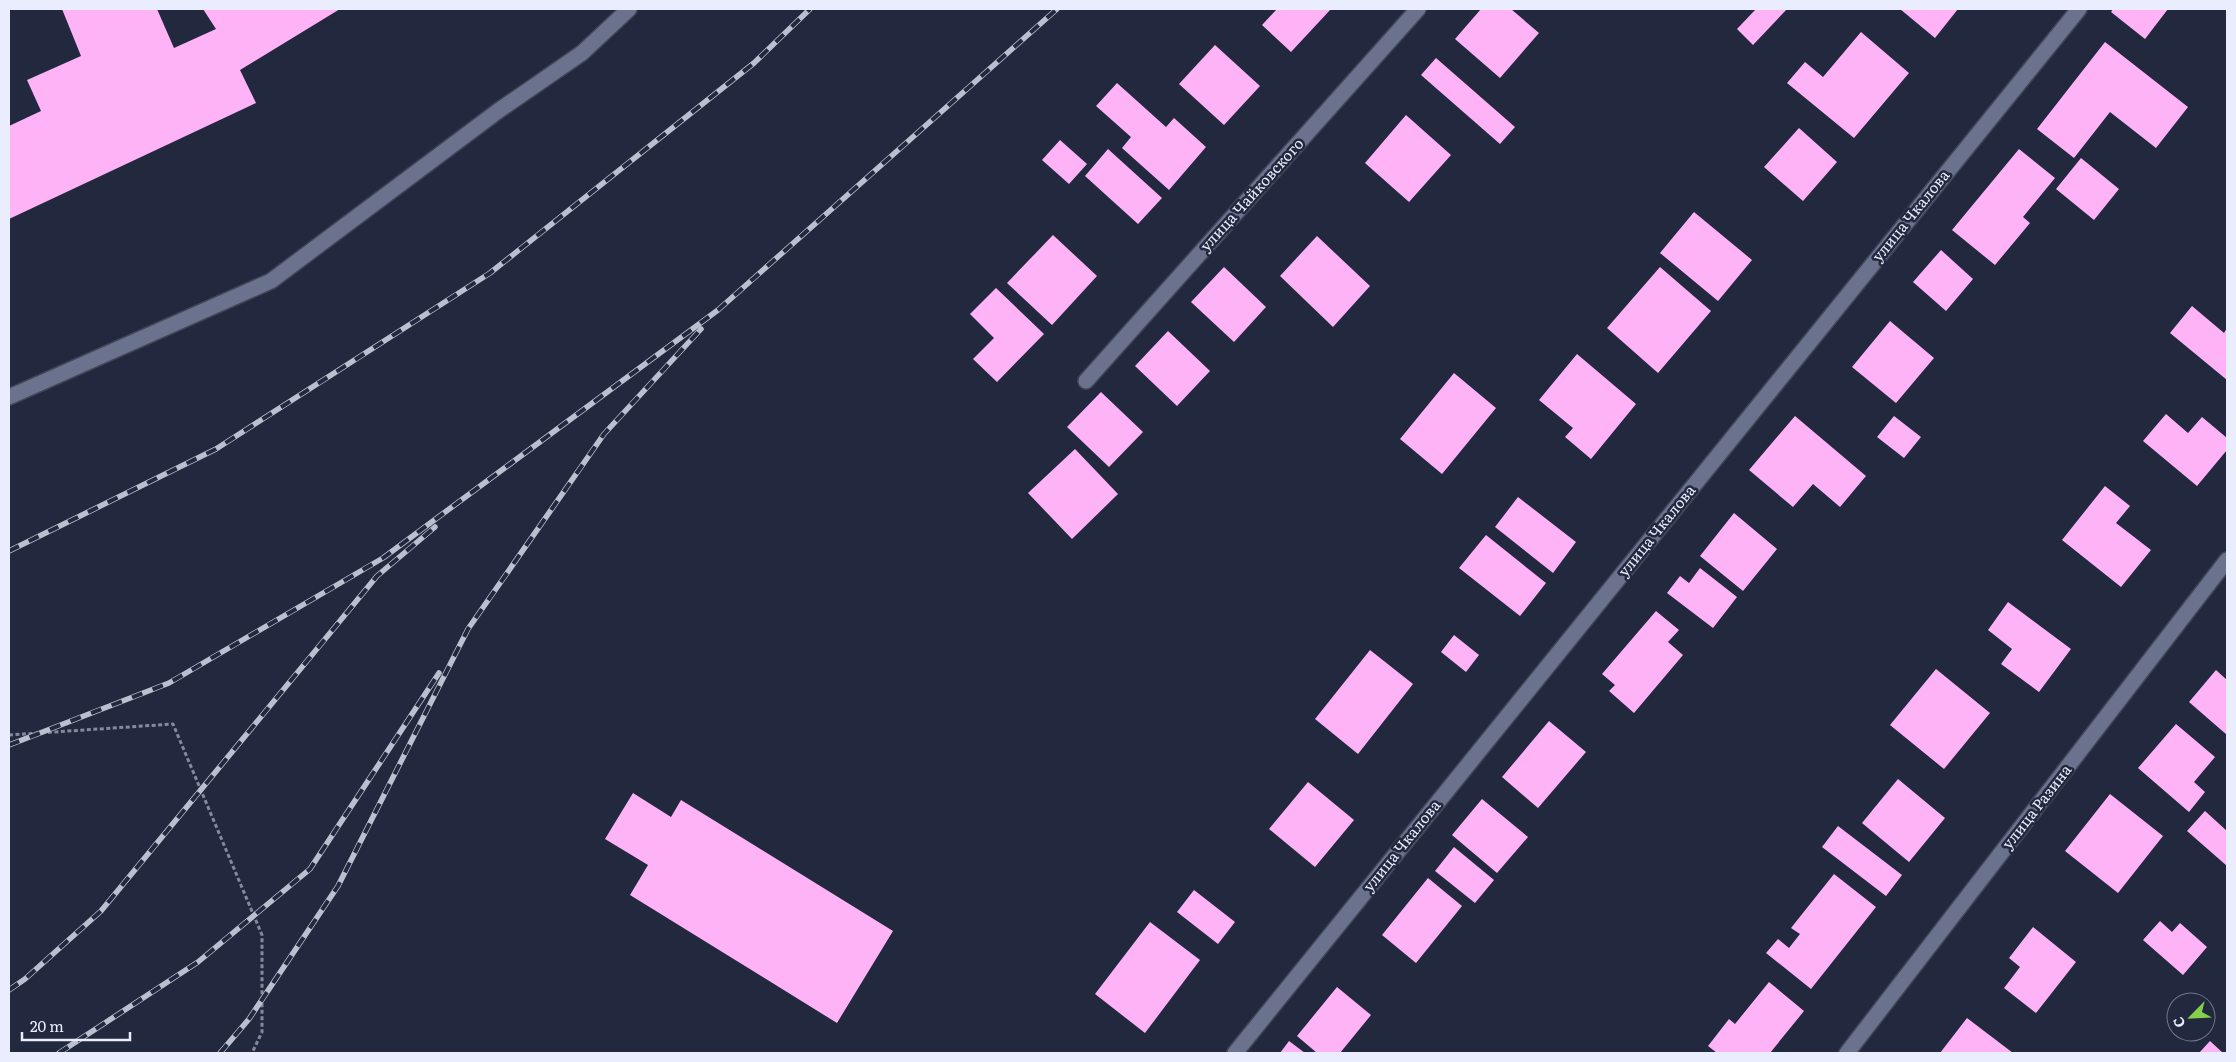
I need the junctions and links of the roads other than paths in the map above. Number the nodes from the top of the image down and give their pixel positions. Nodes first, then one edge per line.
1 (629, 9) edge
2 (1418, 9) edge
3 (2079, 9) edge
4 (1086, 381) dead end
5 (9, 397) edge
6 (2227, 560) edge
7 (1235, 1053) edge
8 (1846, 1053) edge

1 - 5 street
2 - 4 street, улица Чайковского
3 - 7 street, улица Чкалова
6 - 8 street, улица Разина

